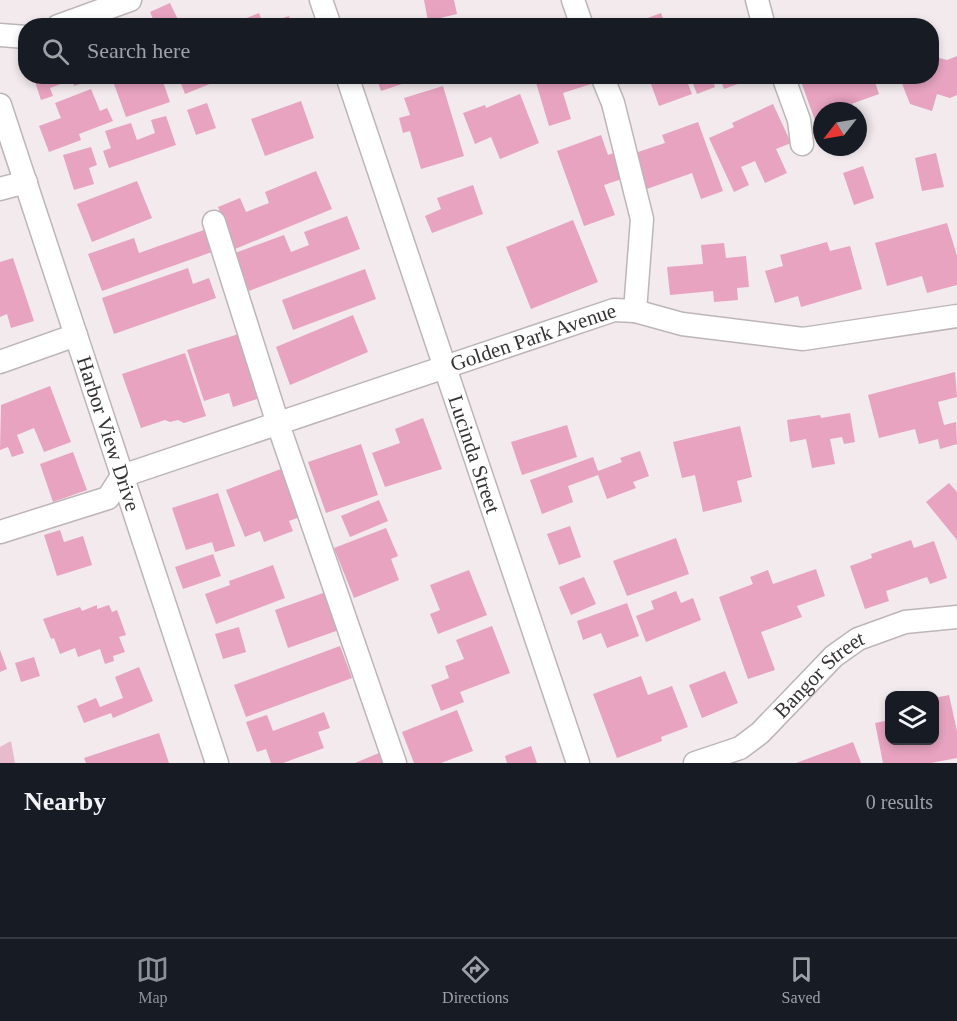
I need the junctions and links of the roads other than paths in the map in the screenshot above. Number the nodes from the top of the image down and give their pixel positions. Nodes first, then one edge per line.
1 (130, 0) edge
2 (321, 0) edge
3 (573, 0) edge
4 (757, 0) edge
5 (80, 18) edge
6 (327, 18) edge
7 (579, 18) edge
8 (762, 18) edge
9 (0, 35) edge
10 (18, 36) edge
11 (350, 84) edge
12 (605, 84) edge
13 (786, 84) edge
14 (0, 105) edge
15 (802, 144) dead end
16 (26, 182) junction
17 (0, 189) edge
18 (214, 222) dead end
19 (635, 311) junction
20 (957, 316) edge
21 (76, 335) junction
22 (0, 362) edge
23 (445, 367) junction
24 (278, 424) junction
25 (122, 476) junction
26 (0, 532) edge
27 (957, 617) edge
28 (742, 756) edge
29 (217, 763) edge
30 (395, 763) edge
31 (578, 763) edge
32 (695, 763) edge

1 - 5 street
2 - 6 street
3 - 7 street
4 - 8 street
9 - 10 street
11 - 23 street, Lucinda Street
12 - 19 street
13 - 15 street
14 - 16 street, Harbor View Drive
16 - 17 street
16 - 21 street, Harbor View Drive
18 - 24 street
19 - 20 street, Golden Park Avenue
19 - 23 street, Golden Park Avenue
21 - 22 street
21 - 25 street, Harbor View Drive
23 - 24 street, Golden Park Avenue
23 - 31 street, Lucinda Street
24 - 25 street, Golden Park Avenue
24 - 30 street
25 - 26 street
25 - 29 street, Harbor View Drive
27 - 28 street, Bangor Street
28 - 32 street, Bangor Street

